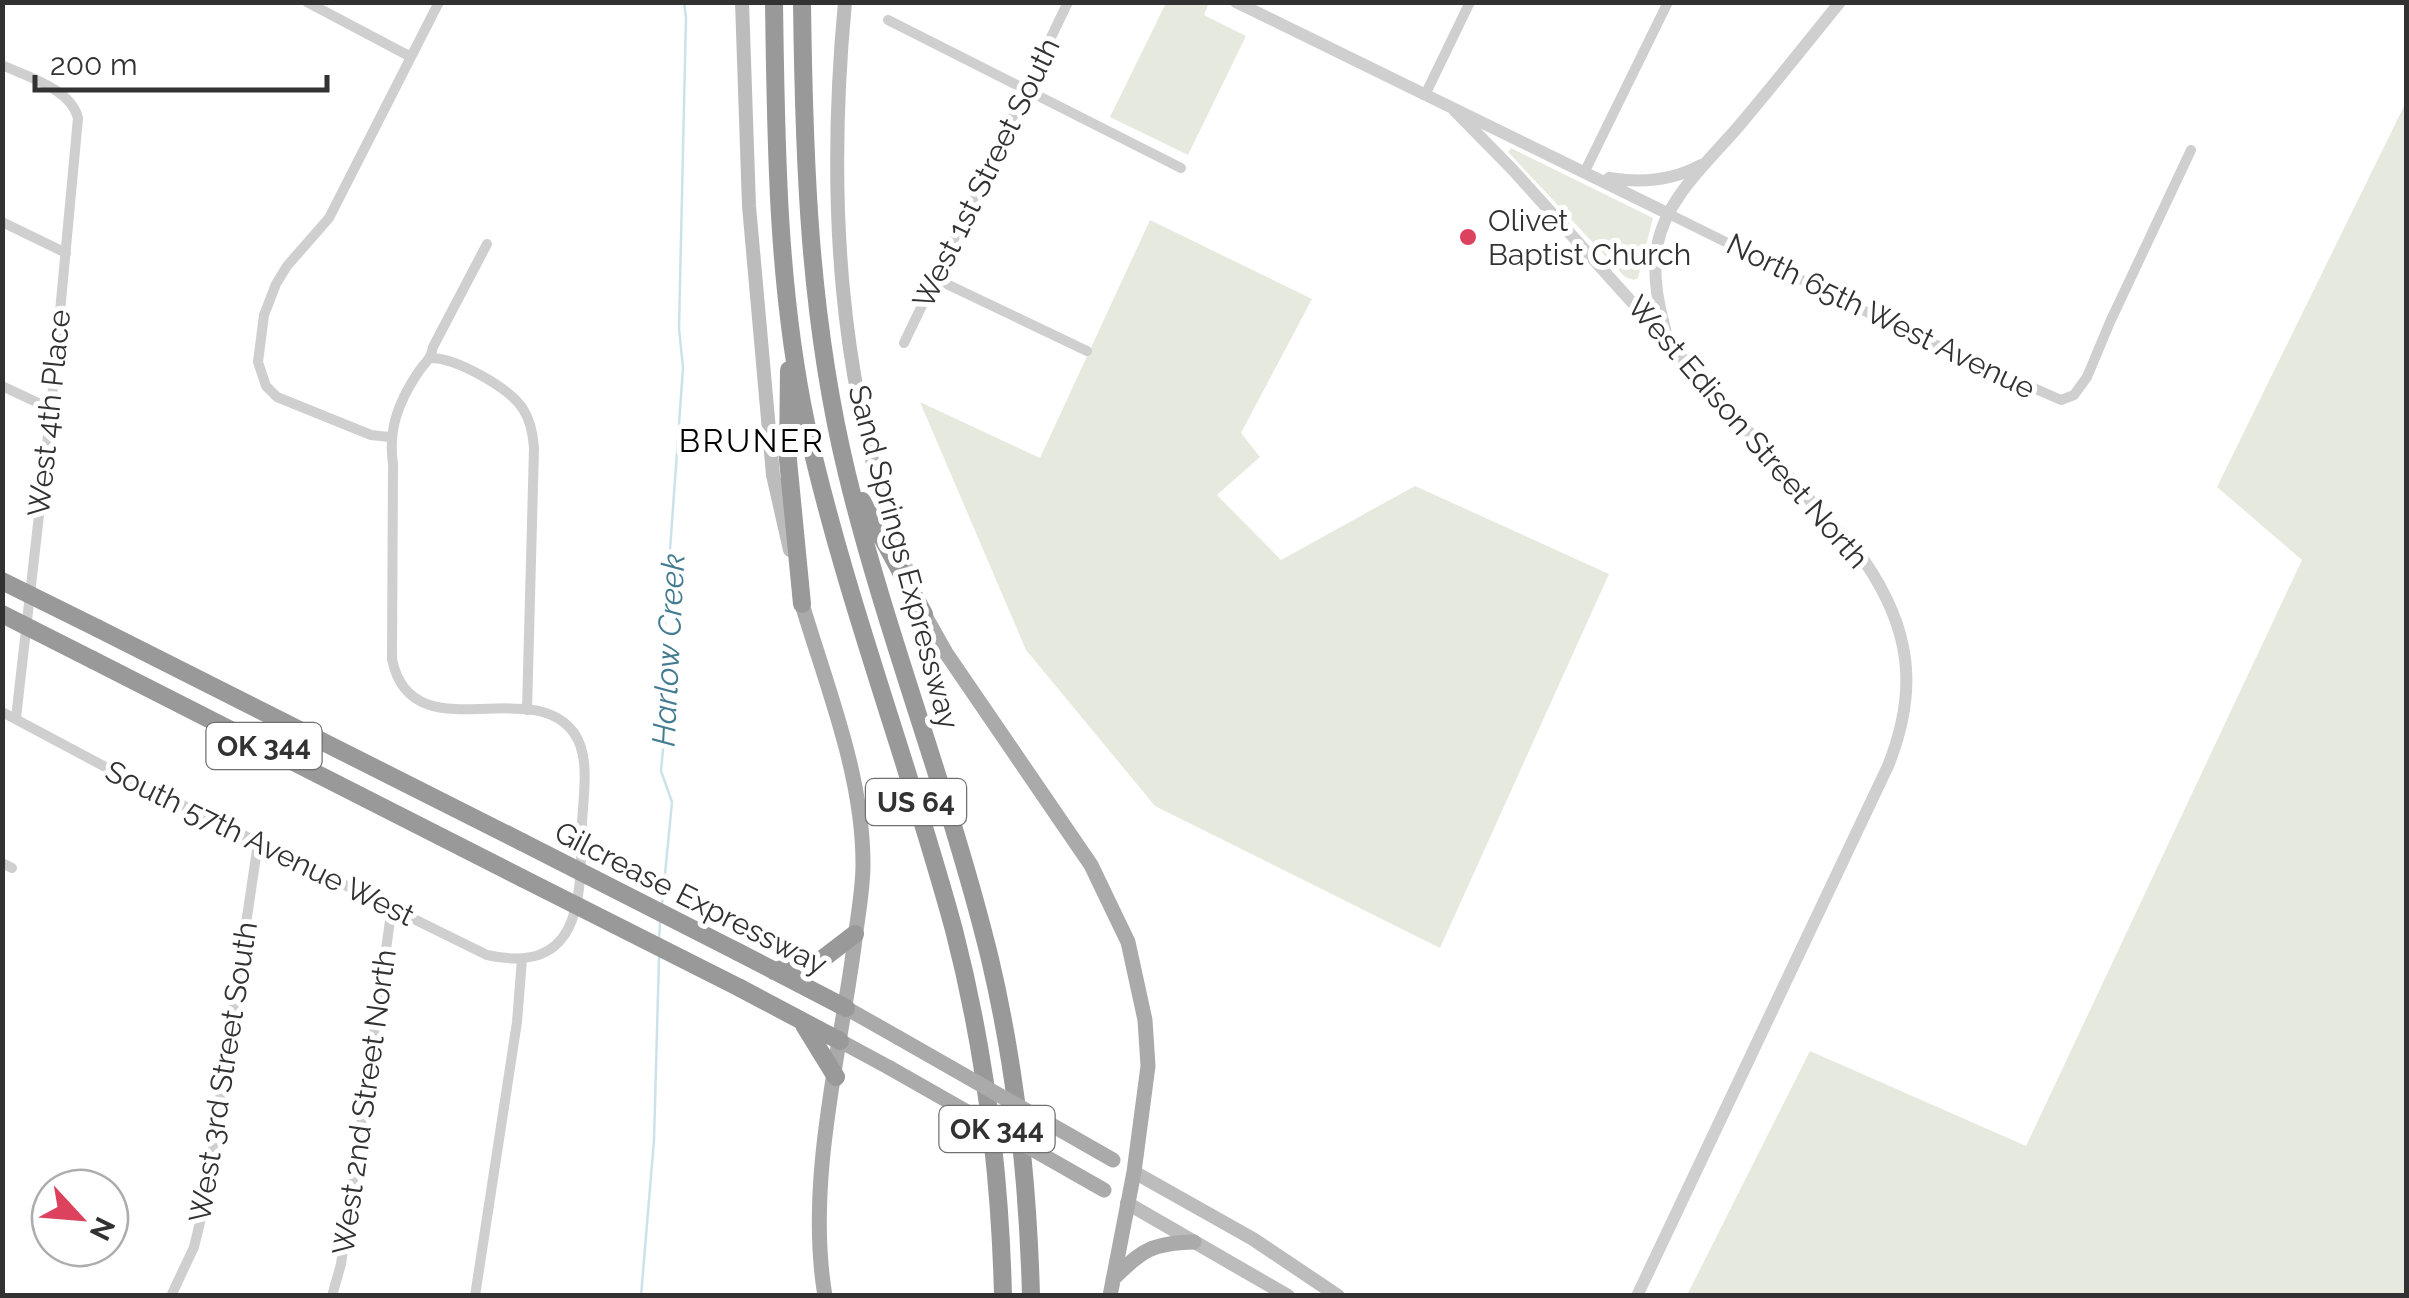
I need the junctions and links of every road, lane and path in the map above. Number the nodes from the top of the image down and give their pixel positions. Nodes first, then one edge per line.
1 (307, 2) edge
2 (439, 2) edge
3 (742, 2) edge
4 (774, 2) edge
5 (802, 2) edge
6 (844, 2) edge
7 (1068, 2) edge
8 (1236, 2) edge
9 (1470, 2) edge
10 (1668, 2) edge
11 (1840, 2) edge
12 (1264, 9) edge
13 (888, 20) dead end
14 (411, 57) junction
15 (2, 65) edge
16 (1025, 88) junction
17 (1425, 95) junction
18 (1454, 110) junction
19 (2191, 150) dead end
20 (1707, 162) junction
21 (1181, 168) dead end
22 (1585, 171) junction
23 (1669, 214) junction
24 (2, 222) edge
25 (487, 244) dead end
26 (66, 252) junction
27 (934, 278) junction
28 (789, 315) junction
29 (1668, 340) junction
30 (904, 343) dead end
31 (1086, 351) dead end
32 (431, 358) junction
33 (2, 386) edge
34 (50, 409) junction
35 (389, 437) junction
36 (848, 474) junction
37 (2, 580) edge
38 (802, 604) junction
39 (2, 614) edge
40 (924, 614) junction
41 (526, 710) junction
42 (2, 712) edge
43 (16, 718) junction
44 (258, 843) junction
45 (392, 907) junction
46 (856, 934) junction
47 (522, 959) junction
48 (774, 970) junction
49 (846, 1008) junction
50 (801, 1021) junction
51 (840, 1042) junction
52 (836, 1077) junction
53 (1134, 1172) junction
54 (1127, 1204) junction
55 (1194, 1242) junction
56 (1112, 1287) edge
57 (171, 1296) edge
58 (332, 1296) edge
59 (475, 1296) edge
60 (825, 1296) edge
61 (1003, 1296) edge
62 (1031, 1296) edge
63 (1288, 1296) edge
64 (1338, 1296) edge
65 (1637, 1296) edge

1 - 14 street
2 - 14 street
3 - 38 main road
4 - 28 highway, Sand Springs Expressway / US 64
5 - 36 highway, Sand Springs Expressway / US 64
6 - 40 main road
7 - 16 street, West 1st Street South
8 - 12 street, North 65th West Avenue
9 - 17 street
10 - 22 street
11 - 20 street
12 - 17 street, North 65th West Avenue
13 - 16 street
14 - 35 street
15 - 26 street, West 4th Place
16 - 21 street
16 - 27 street, West 1st Street South
17 - 18 street, North 65th West Avenue
18 - 22 street, North 65th West Avenue
18 - 29 street, West Edison Street North
19 - 23 street, North 65th West Avenue
20 - 22 street
20 - 23 street
22 - 23 street, North 65th West Avenue
23 - 29 street
24 - 26 street
25 - 32 street
26 - 34 street, West 4th Place
27 - 30 street, West 1st Street South
27 - 31 street
28 - 38 highway
28 - 61 highway, Sand Springs Expressway / US 64
29 - 65 street, West Edison Street North
32 - 35 street
32 - 41 street
33 - 34 street
34 - 43 street, West 4th Place
35 - 41 street
36 - 40 highway
36 - 62 highway, Sand Springs Expressway / US 64
37 - 48 highway, Gilcrease Expressway / OK 344, bridge
38 - 46 main road
39 - 50 highway, Gilcrease Expressway / OK 344, bridge
40 - 53 main road
41 - 47 street
42 - 43 street, South 57th Avenue West
43 - 44 street, South 57th Avenue West
44 - 45 street, South 57th Avenue West
44 - 57 street, West 3rd Street South
45 - 47 street, South 57th Avenue West
45 - 58 street, West 2nd Street North
46 - 48 highway
46 - 49 main road
47 - 59 street
48 - 49 highway, Gilcrease Expressway / OK 344
49 - 51 main road
49 - 53 main road, Gilcrease Expressway / OK 344, bridge
50 - 51 highway, Gilcrease Expressway / OK 344
50 - 52 highway
51 - 52 main road
51 - 54 main road, Gilcrease Expressway / OK 344, bridge
52 - 60 main road
53 - 54 main road
53 - 64 main road, Gilcrease Expressway
54 - 55 main road, Gilcrease Expressway
54 - 56 main road
55 - 56 main road
55 - 63 main road, Gilcrease Expressway

